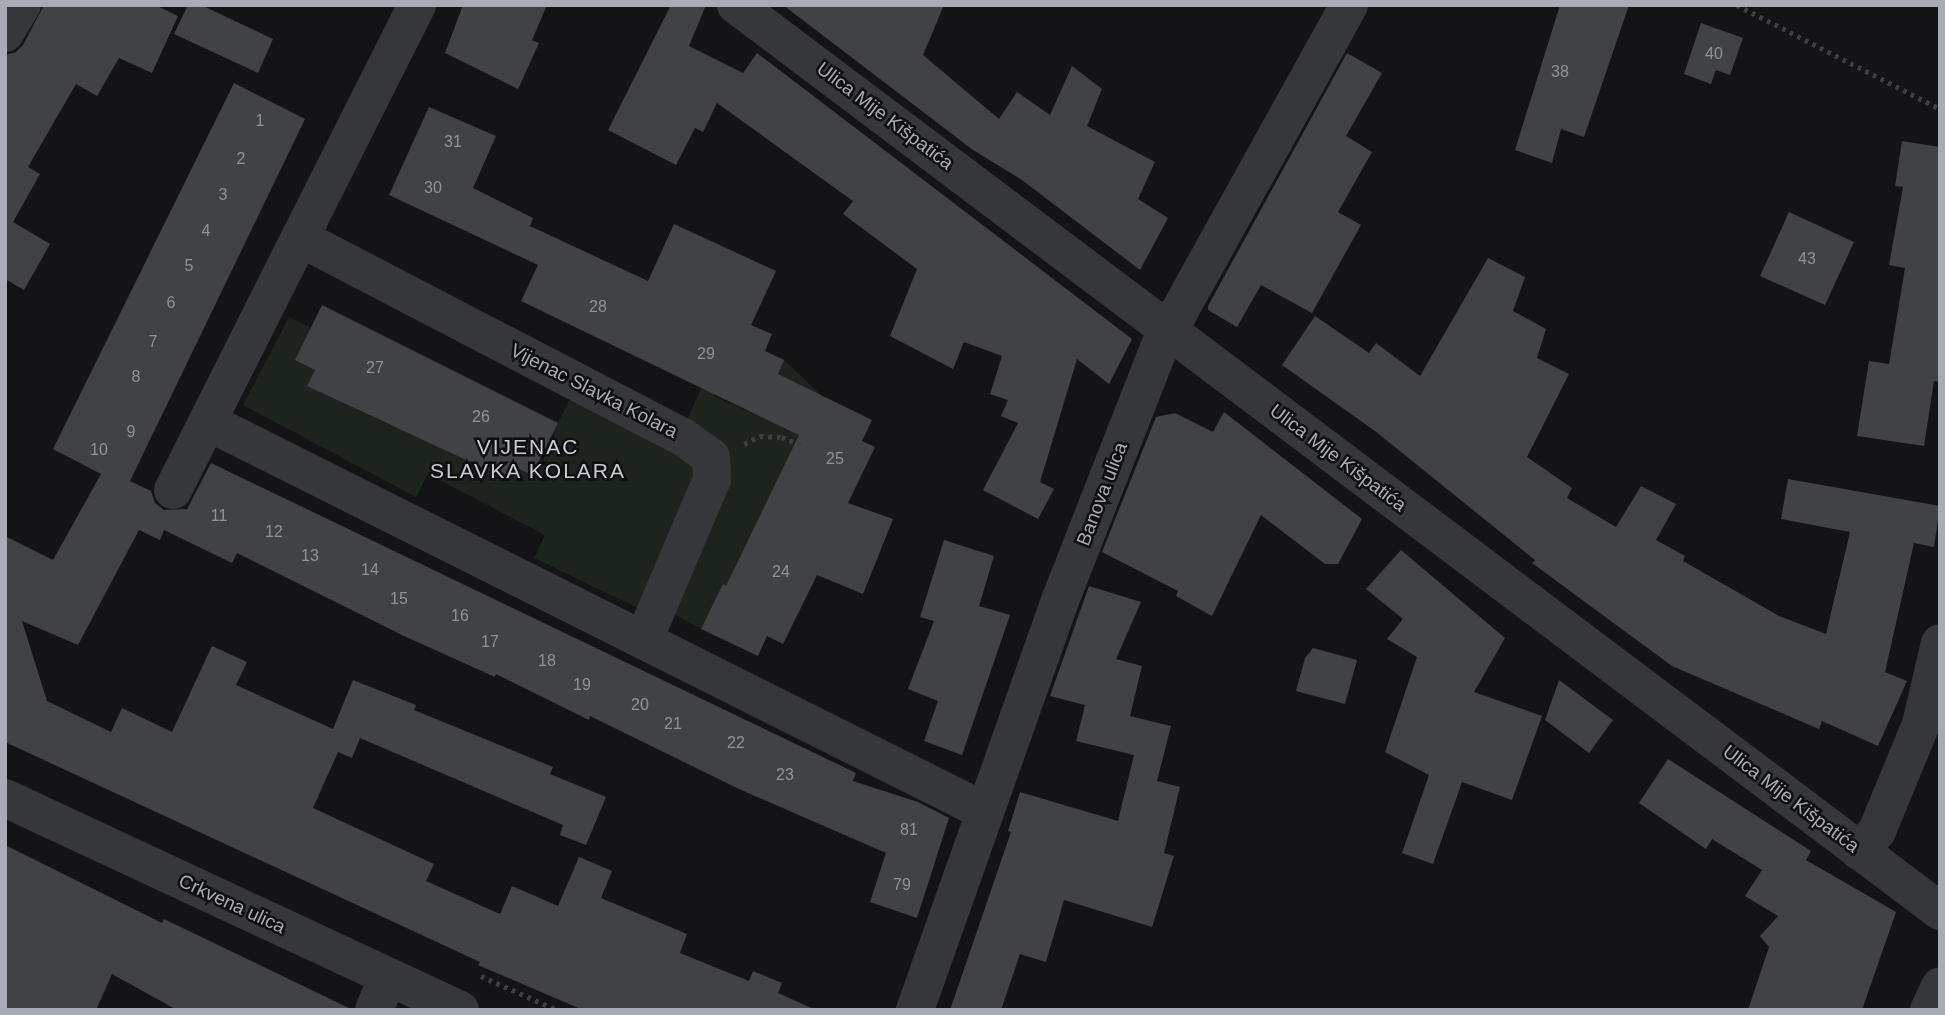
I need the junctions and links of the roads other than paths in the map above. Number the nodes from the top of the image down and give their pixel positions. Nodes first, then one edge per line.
1 (22, 5) edge
2 (417, 5) edge
3 (736, 5) edge
4 (1349, 5) edge
5 (5, 33) edge
6 (300, 239) junction
7 (1170, 331) junction
8 (208, 422) junction
9 (173, 491) dead end
10 (644, 639) junction
11 (1940, 643) edge
12 (5, 798) edge
13 (984, 811) junction
14 (1859, 851) junction
15 (1940, 911) edge
16 (1940, 986) edge
17 (381, 993) edge
18 (460, 1010) edge
19 (915, 1010) edge
20 (1929, 1010) edge

1 - 5 street
2 - 6 street
3 - 7 street, Ulica Mije Kišpatića
4 - 7 street, Banova ulica
6 - 8 street
6 - 10 street, Vijenac Slavka Kolara
7 - 13 street, Banova ulica
7 - 14 street, Ulica Mije Kišpatića
8 - 9 street
8 - 10 street
10 - 13 street
11 - 14 street
12 - 17 street, Crkvena ulica
13 - 19 street, Banova ulica
14 - 15 street, Ulica Mije Kišpatića
16 - 20 street
17 - 18 street, Crkvena ulica

